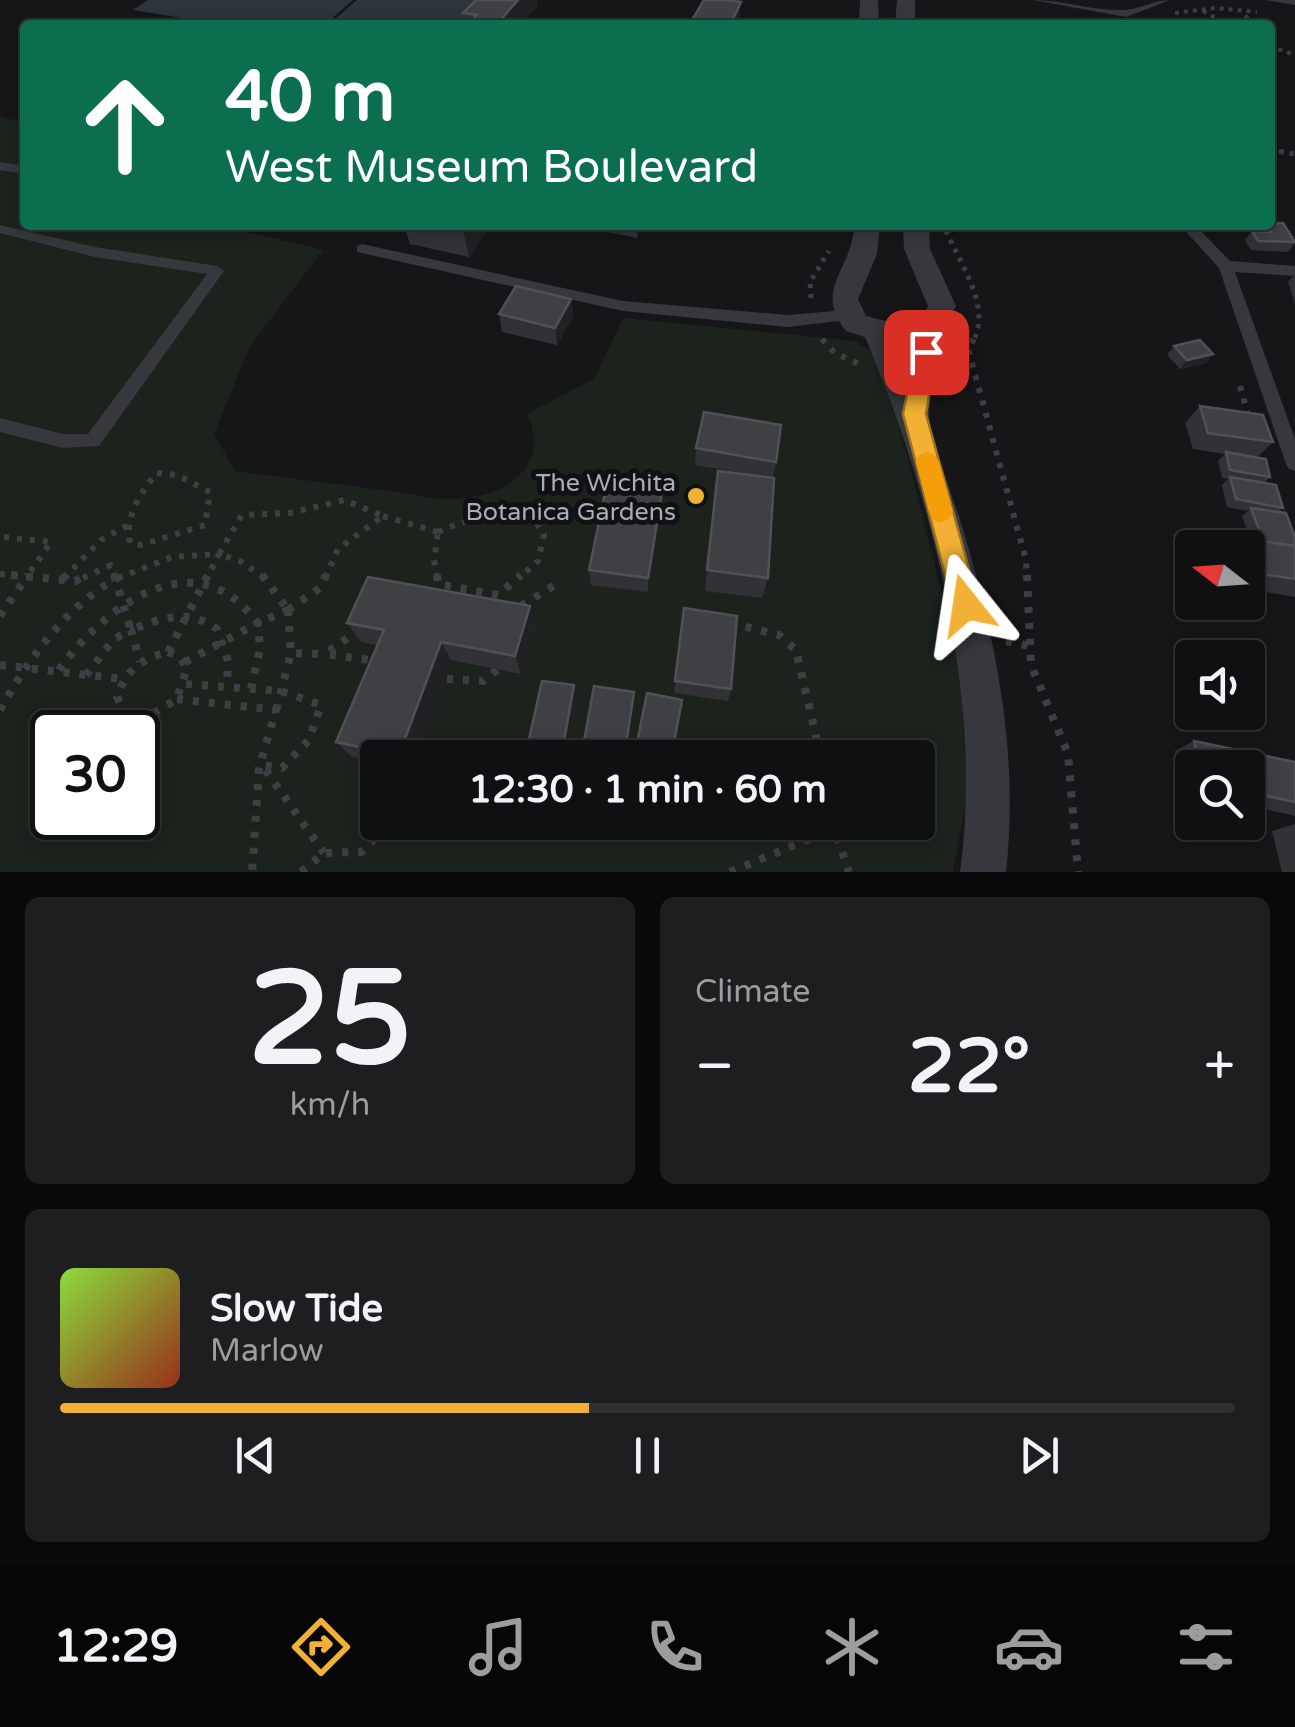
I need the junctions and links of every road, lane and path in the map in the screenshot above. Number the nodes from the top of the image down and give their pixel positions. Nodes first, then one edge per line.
1 (1038, 0) edge
2 (1165, 0) edge
3 (1271, 0) edge
4 (1295, 2) edge
5 (1201, 10) dead end
6 (1252, 12) dead end
7 (1219, 20) edge
8 (1244, 20) edge
9 (0, 229) edge
10 (866, 230) edge
11 (916, 230) edge
12 (947, 230) edge
13 (1192, 230) edge
14 (362, 249) dead end
15 (1226, 266) junction
16 (1295, 271) edge
17 (847, 315) junction
18 (929, 329) junction
19 (878, 332) junction
20 (1236, 370) dead end
21 (914, 414) junction
22 (0, 425) edge
23 (1251, 427) edge
24 (1295, 464) edge
25 (383, 516) junction
26 (127, 526) junction
27 (438, 532) junction
28 (1, 539) edge
29 (219, 554) junction
30 (0, 574) edge
31 (28, 577) junction
32 (62, 580) junction
33 (115, 580) junction
34 (204, 583) junction
35 (558, 583) dead end
36 (486, 604) edge
37 (123, 605) junction
38 (288, 610) junction
39 (188, 614) junction
40 (0, 616) edge
41 (715, 619) edge
42 (371, 622) edge
43 (258, 623) junction
44 (131, 630) junction
45 (226, 640) junction
46 (168, 652) junction
47 (292, 653) junction
48 (324, 654) junction
49 (377, 661) edge
50 (140, 662) junction
51 (185, 662) junction
52 (0, 664) edge
53 (503, 665) edge
54 (22, 668) junction
55 (60, 670) junction
56 (86, 674) junction
57 (446, 679) dead end
58 (122, 680) junction
59 (186, 684) junction
60 (227, 686) junction
61 (251, 689) junction
62 (281, 691) junction
63 (177, 699) junction
64 (0, 710) edge
65 (276, 710) junction
66 (817, 740) edge
67 (262, 765) junction
68 (374, 840) edge
69 (802, 840) edge
70 (841, 840) edge
71 (324, 854) junction
72 (252, 872) edge
73 (301, 872) edge
74 (730, 872) edge
75 (848, 872) edge
76 (983, 872) edge
77 (1078, 872) edge

1 - 2 lane
3 - 4 lane
5 - 7 path
6 - 8 path
9 - 22 lane
10 - 17 street
11 - 18 street
12 - 77 path
13 - 15 lane
14 - 17 lane
15 - 16 lane
15 - 24 lane
17 - 19 street
18 - 19 street
18 - 21 street
19 - 21 street
20 - 23 path
21 - 76 street
25 - 27 path
25 - 29 path
25 - 38 path
26 - 26 path
26 - 32 path
27 - 27 path
28 - 31 path
29 - 33 path
29 - 34 path
29 - 38 path
30 - 31 path
31 - 32 path
31 - 40 path
32 - 33 path
33 - 37 path
33 - 54 path
34 - 37 path
34 - 39 path
34 - 43 path
35 - 36 path
37 - 44 path
37 - 55 path
38 - 43 path
38 - 47 path
39 - 44 path
39 - 45 path
39 - 46 path
41 - 66 path
42 - 48 path
43 - 45 path
43 - 61 path
44 - 50 path
44 - 56 path
45 - 51 path
45 - 60 path
46 - 50 path
46 - 51 path
47 - 48 path
47 - 62 path
48 - 49 path
50 - 58 path
51 - 59 path
52 - 54 path
53 - 57 path
54 - 55 path
54 - 64 path
55 - 56 path
56 - 58 path
58 - 63 path
59 - 60 path
59 - 63 path
60 - 61 path
61 - 62 path
62 - 65 path
62 - 67 path
63 - 65 path
65 - 67 path
67 - 71 path
67 - 72 path
68 - 71 path
69 - 74 path
70 - 75 path
71 - 73 path

